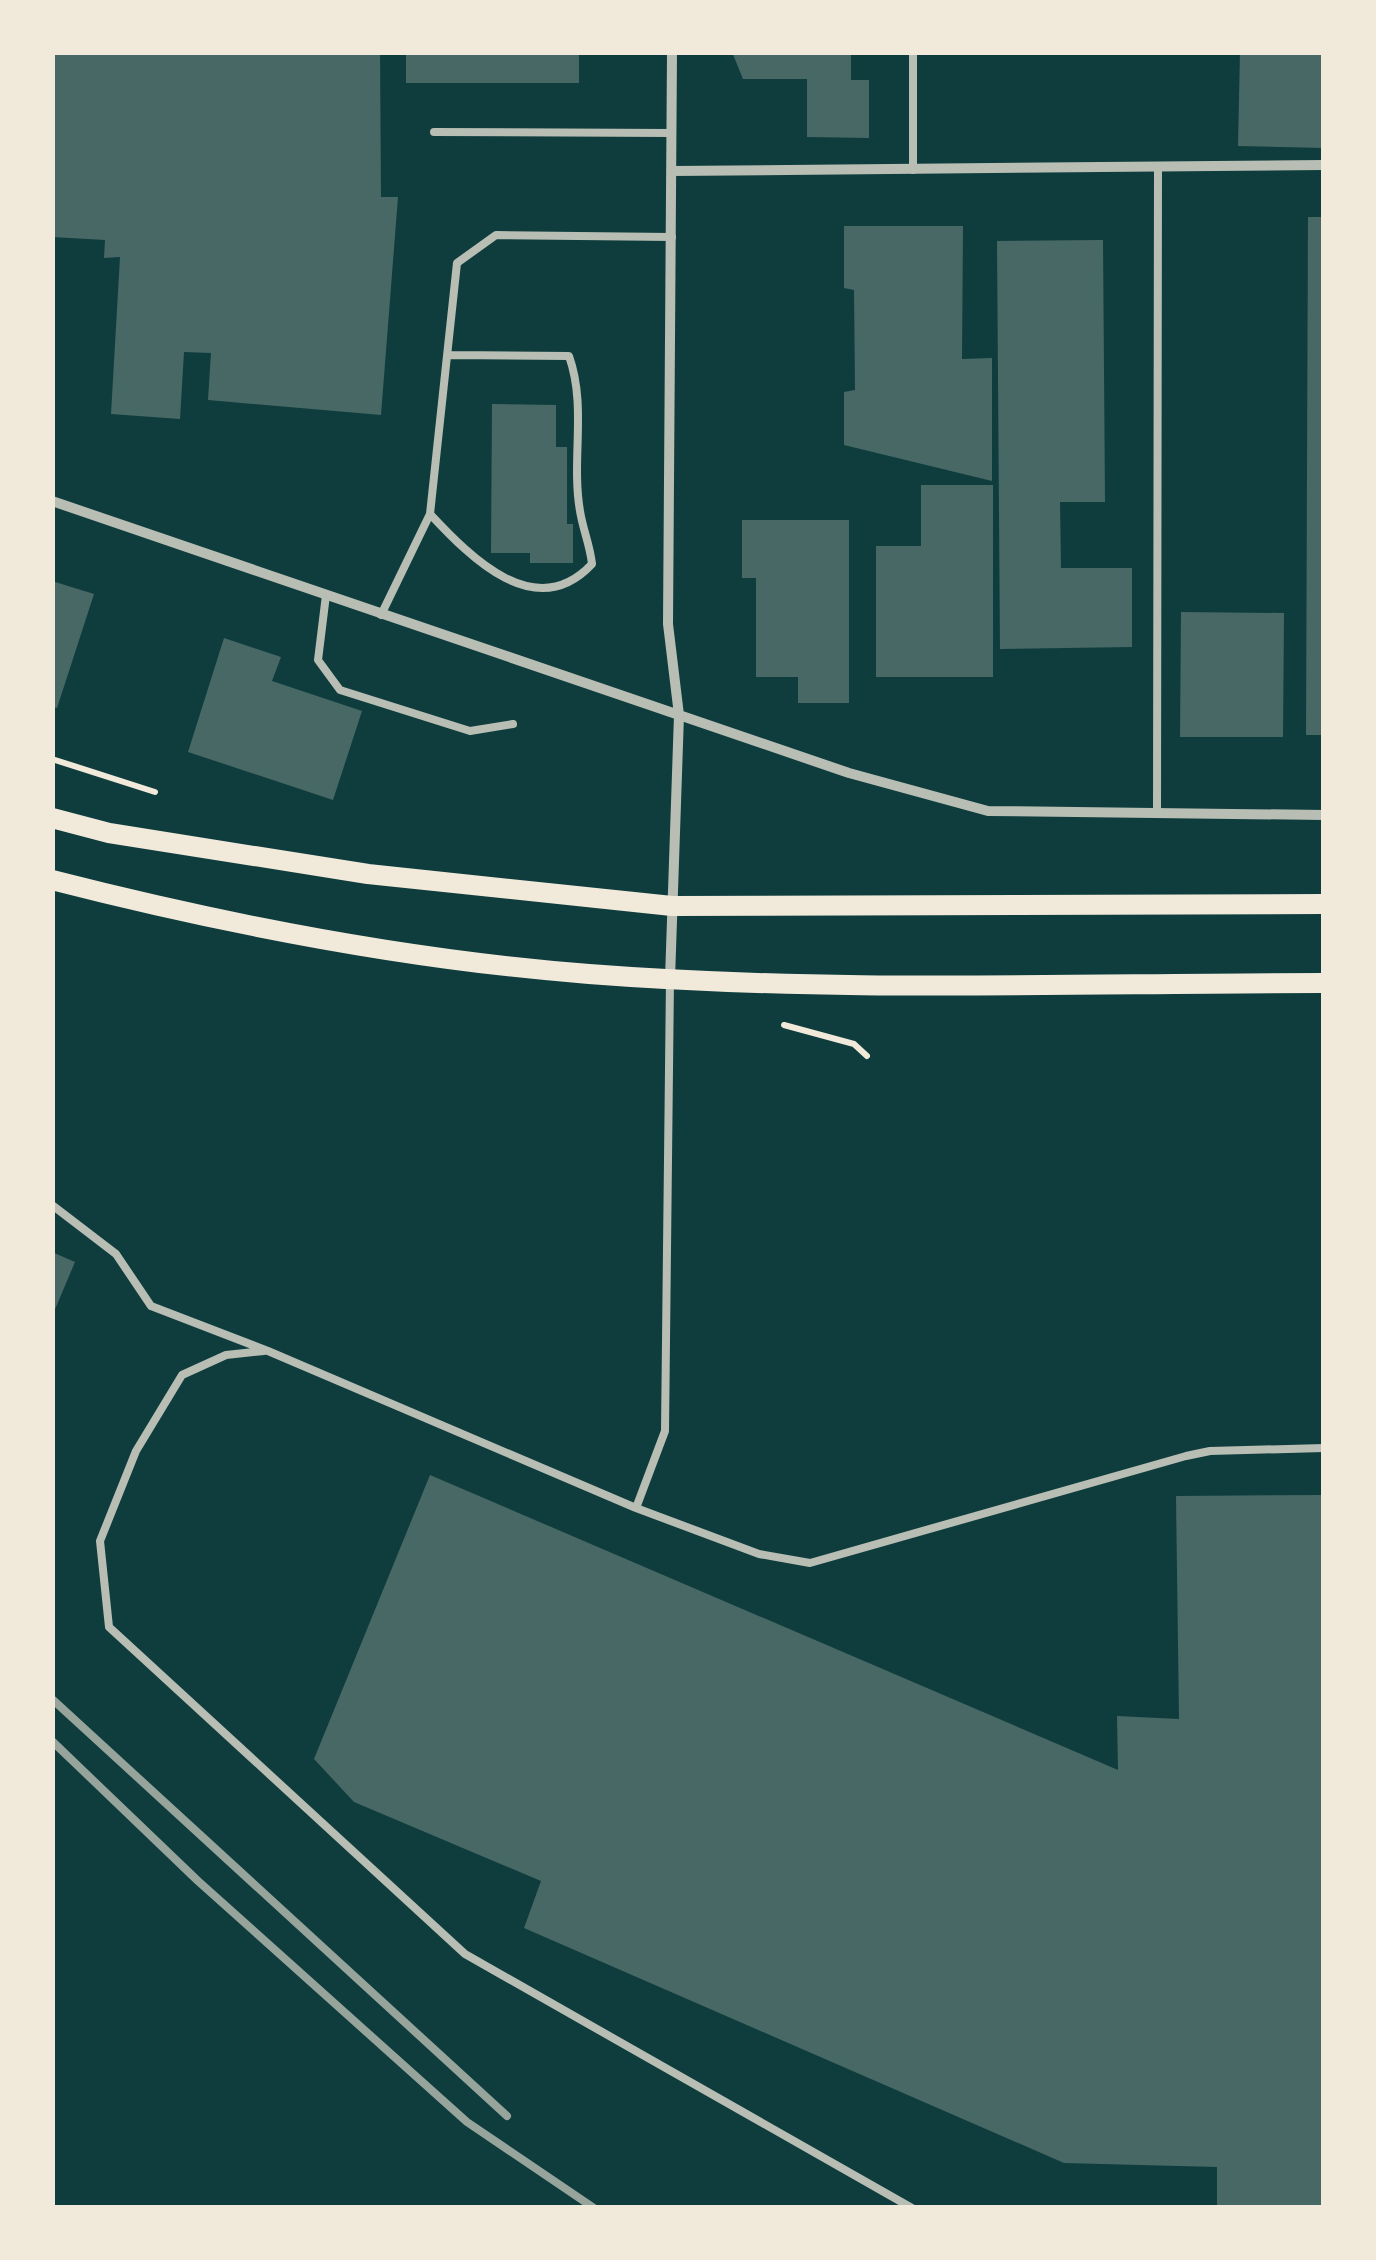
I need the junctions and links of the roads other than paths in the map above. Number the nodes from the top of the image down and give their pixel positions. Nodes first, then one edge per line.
1 (672, 52) edge
2 (914, 52) edge
3 (434, 132) dead end
4 (672, 133) junction
5 (1324, 165) edge
6 (1158, 167) junction
7 (672, 170) junction
8 (914, 170) junction
9 (672, 237) junction
10 (449, 356) junction
11 (52, 501) edge
12 (430, 514) junction
13 (326, 595) junction
14 (380, 614) junction
15 (679, 715) junction
16 (513, 724) dead end
17 (1157, 814) junction
18 (1324, 815) edge
19 (52, 818) edge
20 (52, 880) edge
21 (1324, 904) edge
22 (672, 906) junction
23 (670, 979) junction
24 (1324, 983) edge
25 (52, 1205) edge
26 (268, 1351) junction
27 (1324, 1448) edge
28 (636, 1508) junction
29 (912, 2208) edge

1 - 4 street
2 - 8 lane
3 - 4 lane
4 - 7 street
5 - 6 street
6 - 8 street
6 - 17 lane
7 - 8 street
7 - 9 street
9 - 10 lane
9 - 15 street
10 - 12 lane
10 - 12 lane
11 - 13 street
12 - 14 lane
13 - 14 street
13 - 16 lane
14 - 15 street
15 - 17 street
15 - 22 street
17 - 18 street
19 - 22 main road
20 - 23 main road
21 - 22 main road
22 - 23 street
23 - 24 main road
23 - 28 lane
25 - 26 lane
26 - 28 lane
26 - 29 lane
27 - 28 lane

